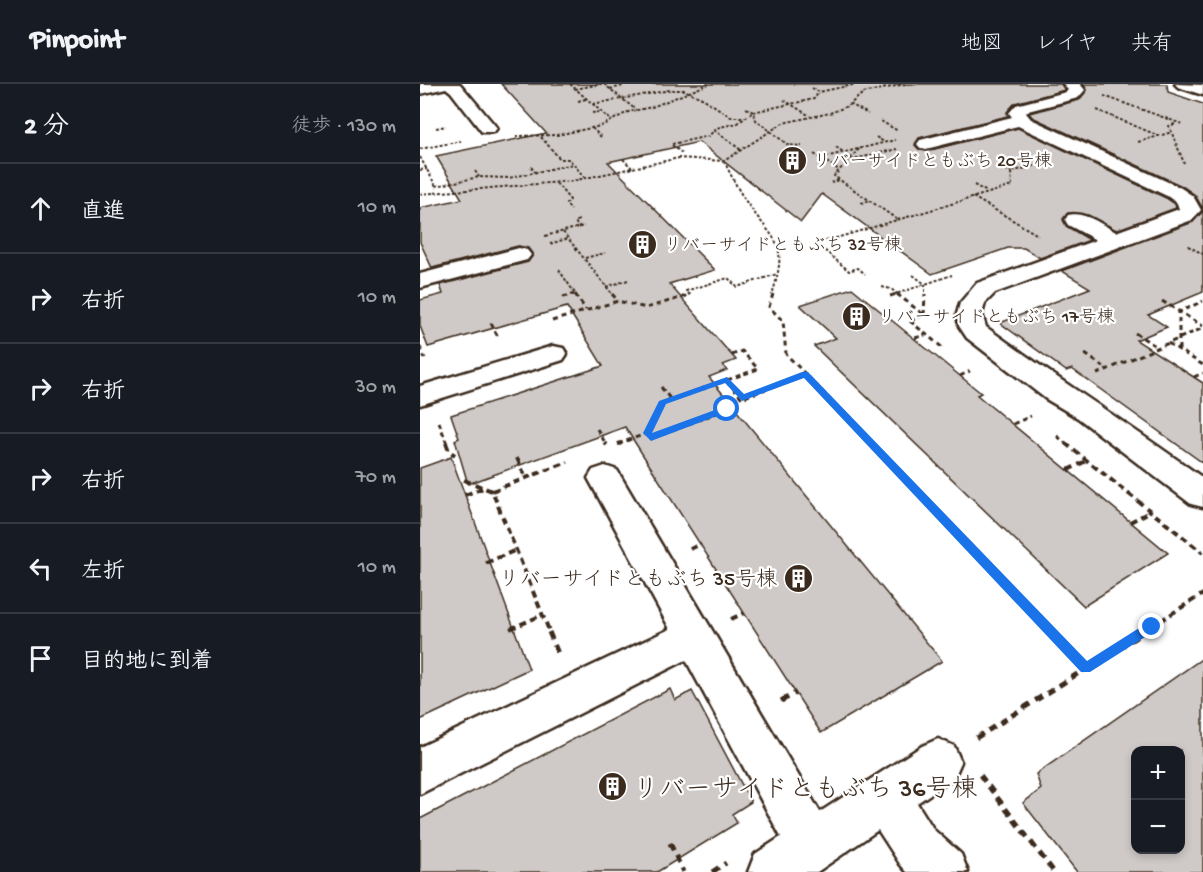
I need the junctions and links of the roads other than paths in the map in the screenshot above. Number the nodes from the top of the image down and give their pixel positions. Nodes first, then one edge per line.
1 (443, 84) edge
2 (450, 84) edge
3 (1071, 84) edge
4 (1184, 84) edge
5 (420, 89) edge
6 (1203, 90) edge
7 (1021, 120) junction
8 (488, 128) dead end
9 (926, 144) dead end
10 (1076, 220) dead end
11 (1115, 241) junction
12 (519, 255) dead end
13 (420, 281) edge
14 (553, 354) dead end
15 (420, 396) edge
16 (605, 478) dead end
17 (1203, 495) edge
18 (694, 637) junction
19 (949, 755) road end
20 (420, 771) edge
21 (884, 796) junction
22 (813, 846) junction
23 (773, 872) edge
24 (943, 872) edge

1 - 5 street
2 - 8 street
3 - 7 street
4 - 6 street
7 - 9 street
7 - 11 street
10 - 11 street
11 - 17 street
12 - 13 street
14 - 15 street
16 - 18 street
18 - 20 street
18 - 22 street
19 - 21 street
21 - 22 street
21 - 24 street
22 - 23 street

